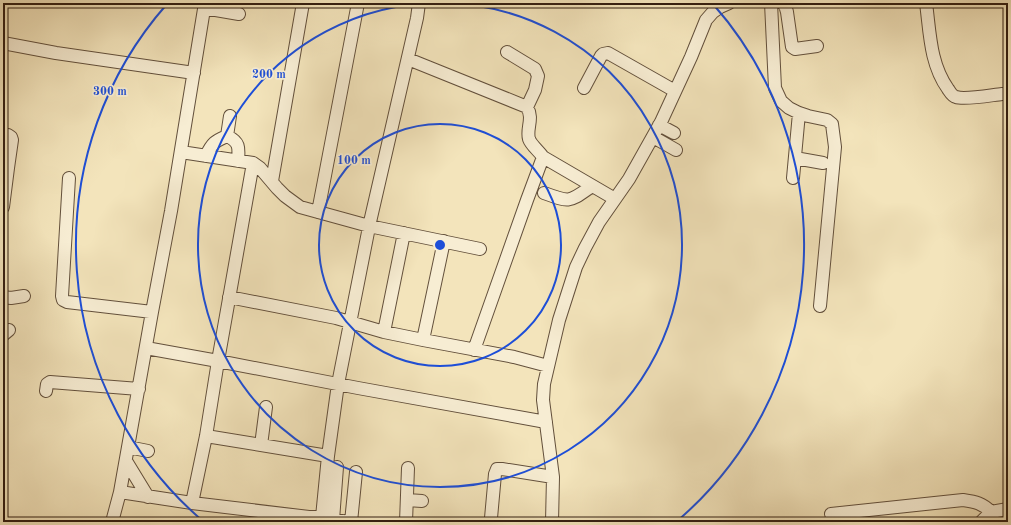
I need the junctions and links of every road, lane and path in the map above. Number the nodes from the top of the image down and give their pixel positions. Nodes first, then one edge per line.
1 (303, 3) edge
2 (358, 3) edge
3 (419, 3) edge
4 (729, 3) edge
5 (772, 3) edge
6 (782, 3) edge
7 (926, 3) edge
8 (205, 6) edge
9 (239, 14) dead end
10 (3, 43) edge
11 (816, 46) dead end
12 (507, 52) dead end
13 (408, 59) junction
14 (194, 73) junction
15 (584, 88) dead end
16 (675, 91) junction
17 (1002, 94) dead end
18 (528, 107) junction
19 (799, 113) junction
20 (230, 116) dead end
21 (659, 125) junction
22 (674, 133) dead end
23 (3, 135) edge
24 (228, 136) junction
25 (653, 137) junction
26 (676, 150) dead end
27 (181, 152) junction
28 (206, 156) junction
29 (543, 157) junction
30 (794, 158) junction
31 (238, 161) junction
32 (252, 163) junction
33 (823, 163) dead end
34 (5, 168) edge
35 (69, 178) dead end
36 (793, 178) dead end
37 (272, 181) junction
38 (592, 186) junction
39 (544, 193) dead end
40 (615, 199) junction
41 (3, 207) edge
42 (318, 212) junction
43 (370, 226) junction
44 (404, 233) junction
45 (444, 241) junction
46 (480, 249) dead end
47 (24, 296) dead end
48 (3, 297) edge
49 (229, 297) junction
50 (820, 306) dead end
51 (152, 312) junction
52 (350, 322) junction
53 (384, 332) junction
54 (423, 340) junction
55 (146, 348) junction
56 (474, 350) junction
57 (218, 361) junction
58 (548, 366) junction
59 (338, 384) junction
60 (139, 389) junction
61 (46, 391) dead end
62 (266, 407) dead end
63 (546, 422) junction
64 (206, 436) junction
65 (261, 445) junction
66 (128, 447) junction
67 (148, 451) dead end
68 (328, 456) junction
69 (126, 461) junction
70 (337, 467) dead end
71 (408, 468) dead end
72 (356, 472) dead end
73 (553, 477) junction
74 (120, 492) junction
75 (148, 497) junction
76 (406, 500) junction
77 (422, 501) dead end
78 (192, 503) junction
79 (1008, 509) edge
80 (992, 512) junction
81 (831, 514) dead end
82 (327, 518) junction
83 (491, 518) dead end
84 (308, 519) edge
85 (112, 522) edge
86 (348, 522) edge
87 (352, 522) edge
88 (406, 522) edge
89 (552, 522) edge
90 (981, 522) edge

1 - 37 street
2 - 42 street
3 - 13 street
4 - 16 street
5 - 19 street
6 - 11 street
7 - 17 street
8 - 9 street
8 - 14 street
10 - 14 street
12 - 18 street
13 - 18 street
13 - 43 street
14 - 27 street
15 - 16 street
16 - 21 street
18 - 29 street
19 - 30 street
19 - 50 street
20 - 24 street
21 - 22 street
21 - 25 street
23 - 34 street
24 - 28 street
24 - 31 street
25 - 26 street
25 - 40 street
27 - 28 street
27 - 51 street
28 - 31 street
29 - 38 street
29 - 56 street
30 - 33 street
30 - 36 street
31 - 32 street
32 - 37 street
32 - 49 street
34 - 41 street
35 - 51 street
37 - 42 street
38 - 39 street
38 - 40 street
40 - 58 street
42 - 43 street
43 - 44 street
43 - 52 street
44 - 45 street
44 - 53 street
45 - 46 street
45 - 54 street
47 - 48 street
49 - 52 street
49 - 57 street
51 - 55 street
52 - 53 street
52 - 59 street
53 - 54 street
54 - 56 street
55 - 57 street
55 - 60 street
56 - 58 street
57 - 59 street
57 - 64 street
58 - 63 street
59 - 63 street
59 - 68 street
60 - 61 street
60 - 66 street
62 - 65 street
63 - 73 street
64 - 65 street
64 - 78 street
65 - 68 street
66 - 67 street
66 - 69 street
68 - 82 street
69 - 74 street
69 - 75 street
70 - 82 street
71 - 76 street
72 - 87 street
73 - 83 street
73 - 89 street
74 - 75 street
74 - 85 street
75 - 78 street
76 - 77 street
76 - 88 street
78 - 84 street
79 - 80 street
80 - 81 street
80 - 90 street
82 - 84 street
82 - 86 street

